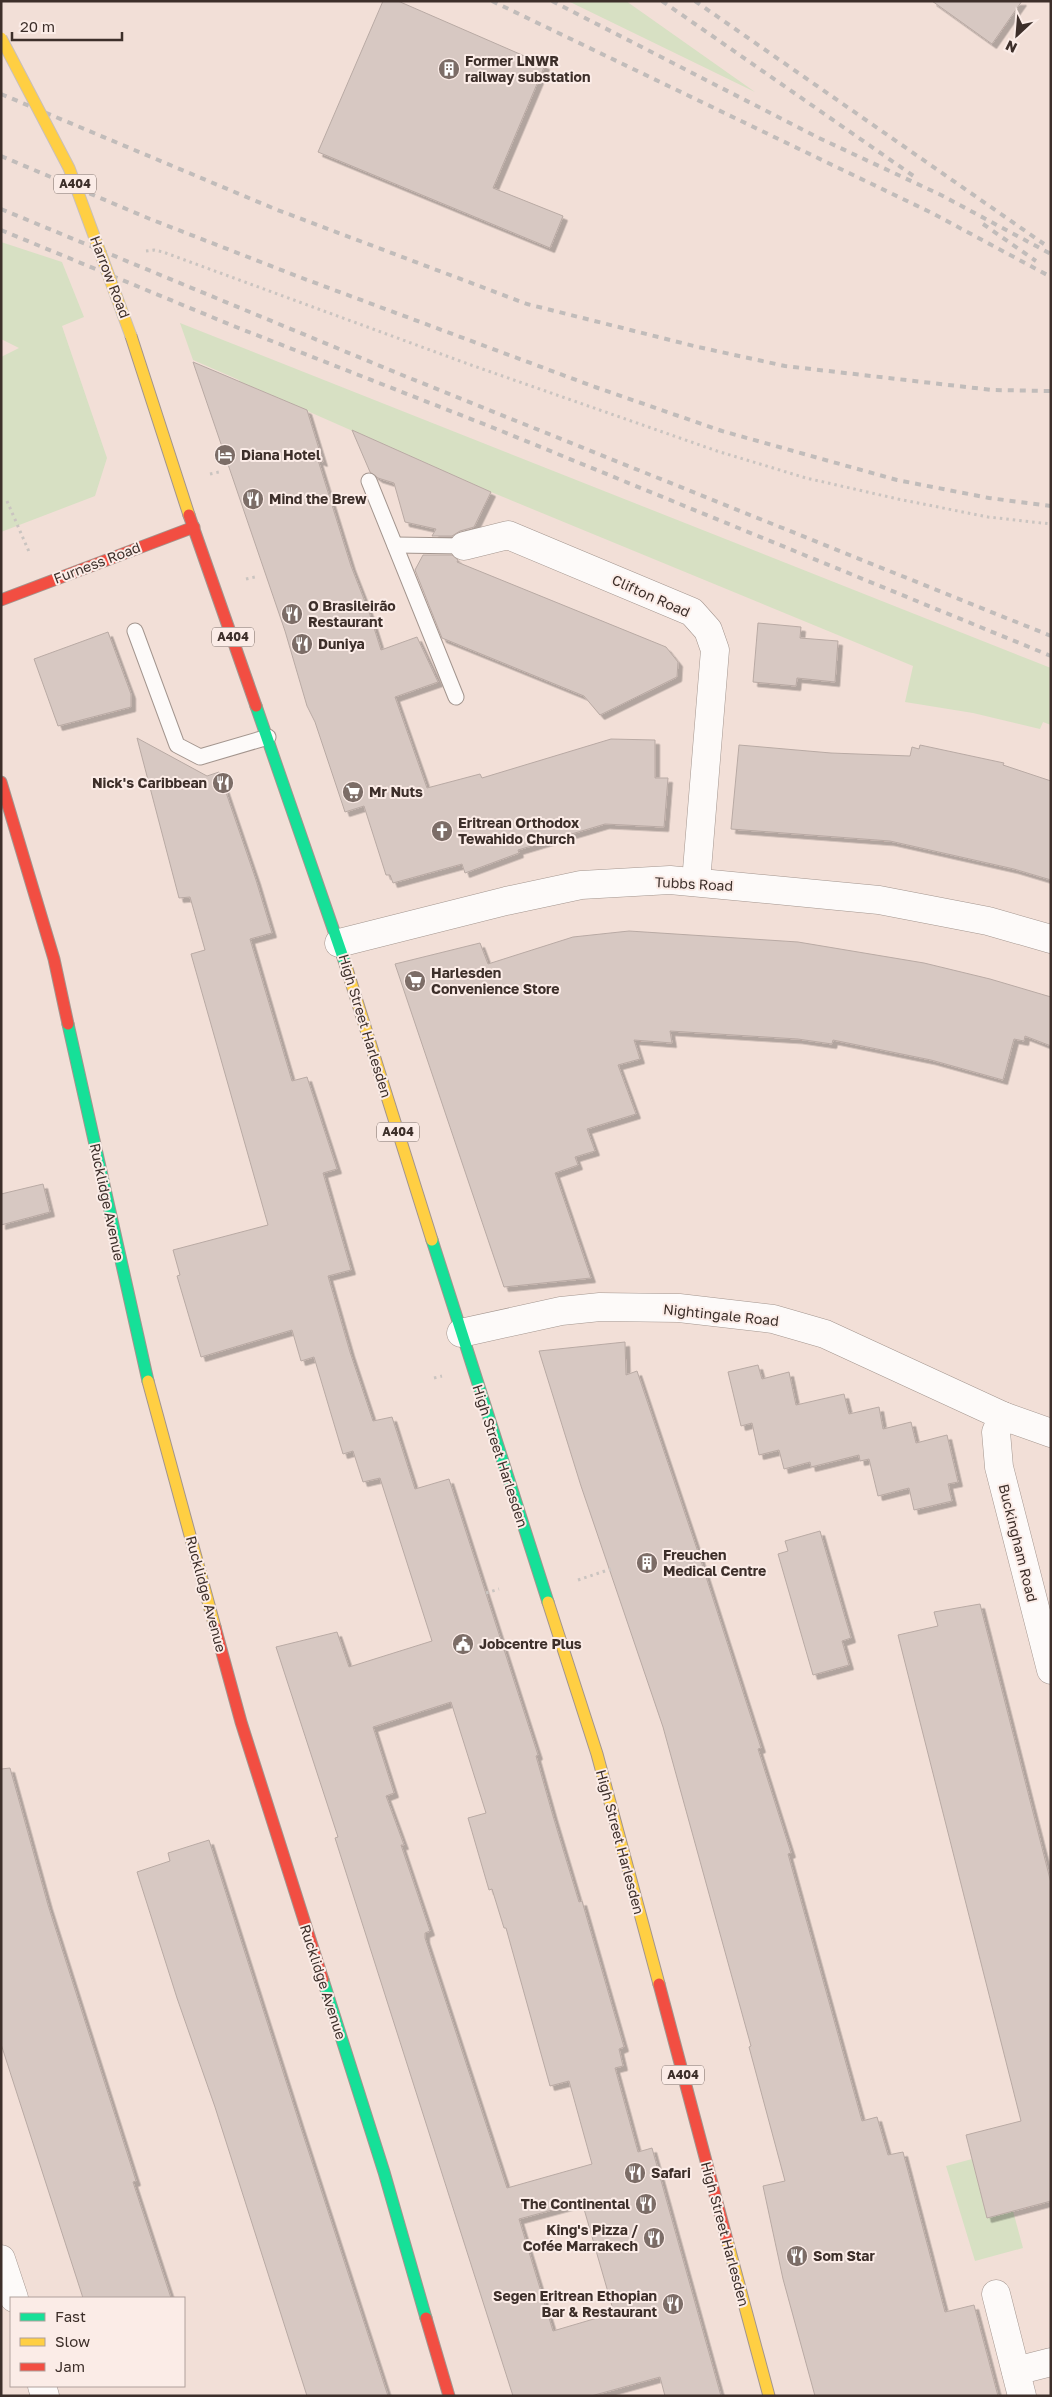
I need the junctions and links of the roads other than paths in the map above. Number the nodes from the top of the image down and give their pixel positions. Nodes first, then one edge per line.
1 (1, 38) edge
2 (369, 481) dead end
3 (194, 527) junction
4 (395, 545) junction
5 (464, 546) joint
6 (1, 600) edge
7 (135, 631) dead end
8 (456, 697) dead end
9 (268, 737) junction
10 (1, 782) edge
11 (696, 882) junction
12 (1051, 939) edge
13 (339, 942) junction
14 (461, 1332) junction
15 (1004, 1416) junction
16 (1051, 1433) edge
17 (1051, 1670) edge
18 (1, 2259) edge
19 (996, 2294) dead end
20 (14, 2297) edge
21 (1051, 2362) edge
22 (1019, 2383) edge
23 (450, 2396) edge
24 (768, 2396) edge

1 - 3 main road, Harrow Road / A404, bridge
2 - 4 lane
3 - 6 main road, Furness Road
3 - 9 main road, High Street Harlesden / A404
4 - 5 lane
4 - 8 lane
5 - 11 street, Clifton Road
7 - 9 lane
9 - 13 main road, High Street Harlesden / A404
10 - 23 main road, Rucklidge Avenue
11 - 12 street, Tubbs Road
11 - 13 street, Tubbs Road
13 - 14 main road, High Street Harlesden / A404
14 - 15 street, Nightingale Road
14 - 24 main road, High Street Harlesden / A404
15 - 16 street, Nightingale Road
15 - 17 street, Buckingham Road
18 - 20 street
19 - 22 street
21 - 22 street

